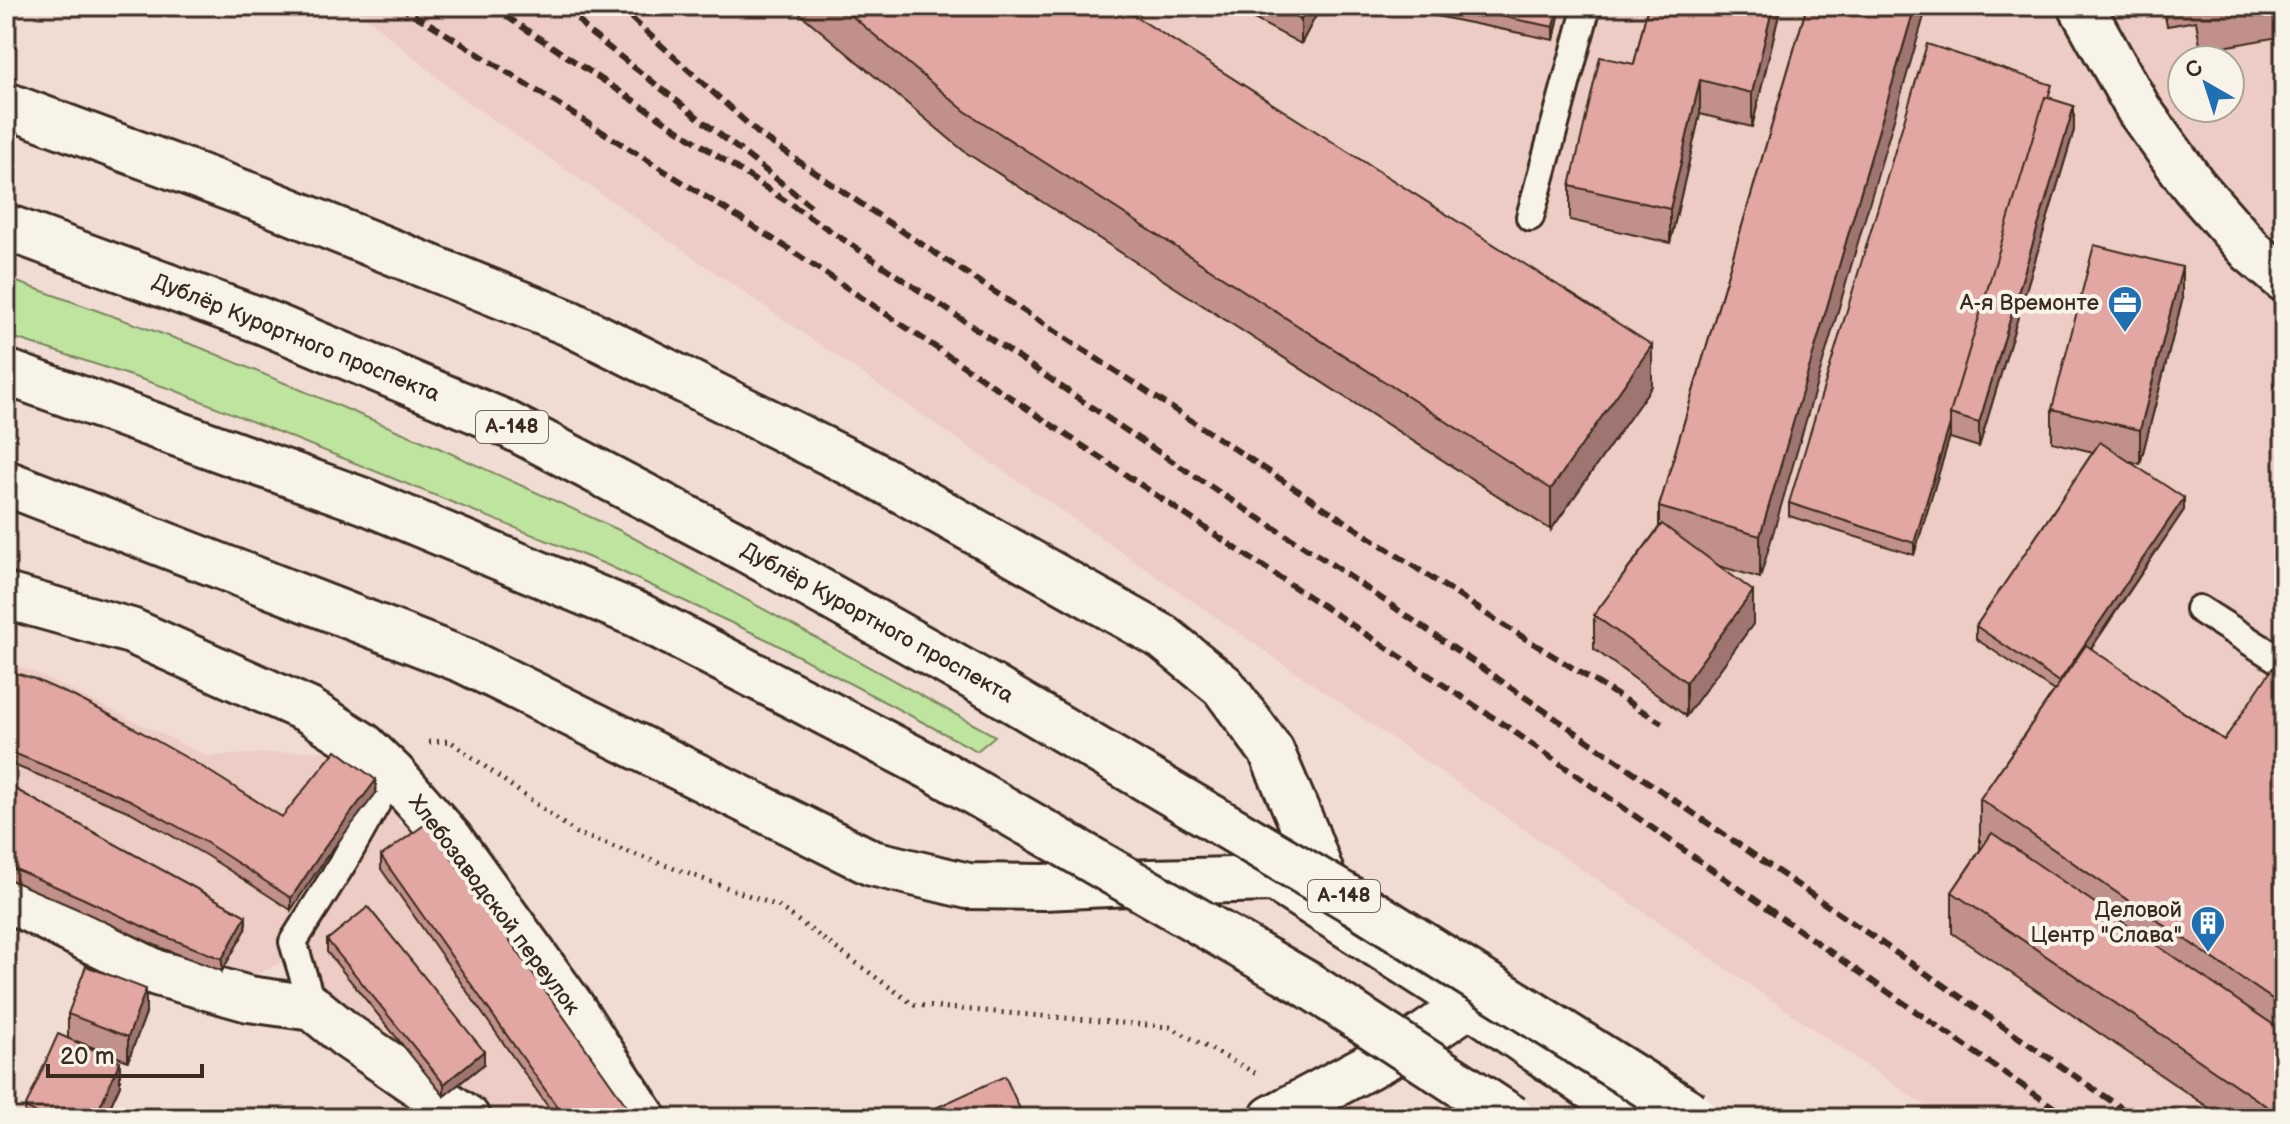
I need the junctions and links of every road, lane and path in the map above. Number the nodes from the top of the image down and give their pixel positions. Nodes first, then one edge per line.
1 (1587, 6) edge
2 (2081, 6) edge
3 (6, 105) edge
4 (1530, 217) dead end
5 (6, 227) edge
6 (2284, 279) edge
7 (6, 372) edge
8 (6, 483) edge
9 (6, 596) edge
10 (2199, 609) dead end
11 (2284, 663) edge
12 (378, 759) junction
13 (6, 898) edge
14 (1337, 917) junction
15 (1470, 1004) junction
16 (313, 1008) junction
17 (1289, 1109) edge
18 (467, 1118) edge
19 (644, 1118) edge
20 (1512, 1118) edge
21 (1635, 1118) edge
22 (1699, 1118) edge

1 - 4 lane
2 - 6 main road
3 - 14 main road, А-148
5 - 22 main road, Дублёр Курортного проспекта / А-148, bridge
7 - 20 main road, bridge
8 - 14 main road
9 - 12 main road, Хлебозаводской переулок
10 - 11 lane
12 - 16 lane
12 - 17 path
12 - 19 main road, Хлебозаводской переулок
13 - 16 main road
14 - 15 main road
15 - 17 main road
15 - 21 main road
16 - 18 main road

